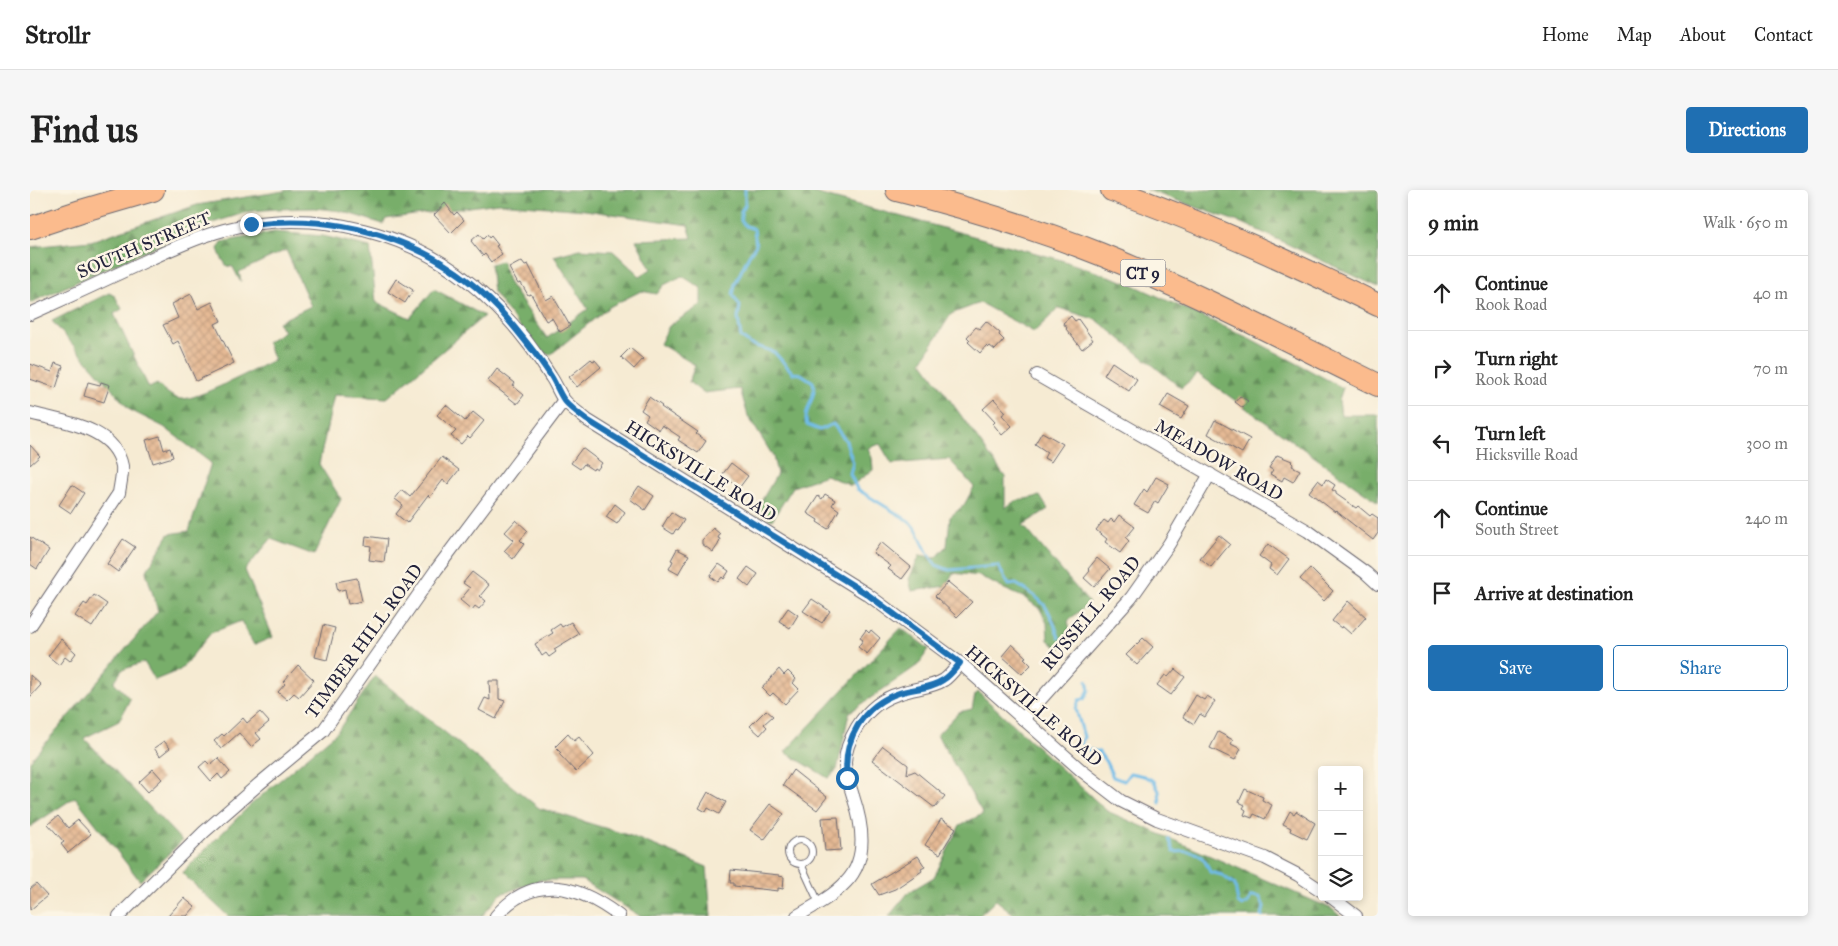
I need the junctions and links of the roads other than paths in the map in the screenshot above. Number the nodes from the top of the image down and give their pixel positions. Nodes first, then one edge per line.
1 (154, 190) edge
2 (897, 190) edge
3 (1112, 190) edge
4 (30, 228) edge
5 (1378, 305) edge
6 (30, 314) edge
7 (1037, 375) dead end
8 (1378, 385) edge
9 (564, 400) junction
10 (30, 413) edge
11 (1210, 474) junction
12 (1378, 584) edge
13 (30, 626) edge
14 (960, 663) junction
15 (1023, 719) junction
16 (801, 864) dead end
17 (1318, 888) edge
18 (1336, 901) edge
19 (819, 903) junction
20 (120, 916) edge
21 (496, 916) edge
22 (619, 916) edge
23 (797, 916) edge
24 (1356, 916) edge

1 - 4 highway
2 - 8 highway, CT 9
3 - 5 highway
6 - 9 street, SOUTH STREET
7 - 11 street, MEADOW ROAD
9 - 14 street, HICKSVILLE ROAD
9 - 20 street, TIMBER HILL ROAD
10 - 13 street
11 - 12 street, MEADOW ROAD
11 - 15 street, RUSSELL ROAD
14 - 15 street, HICKSVILLE ROAD
14 - 19 street
15 - 17 street, HICKSVILLE ROAD
16 - 19 lane
18 - 24 street
19 - 23 street
21 - 22 street

